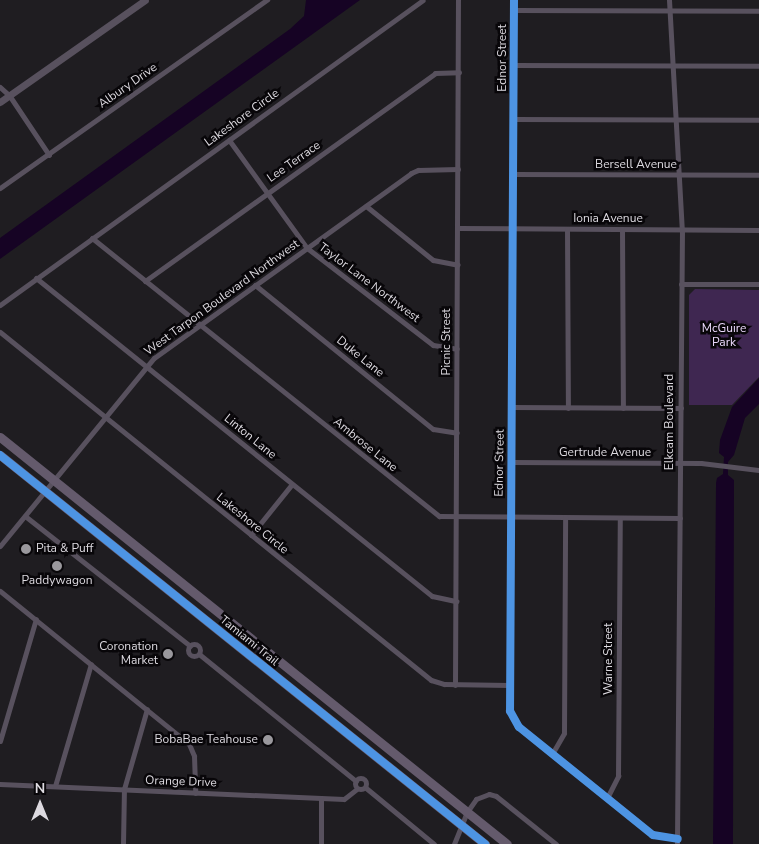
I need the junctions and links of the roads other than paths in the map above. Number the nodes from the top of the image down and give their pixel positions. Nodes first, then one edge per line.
1 (267, 0) edge
2 (423, 0) edge
3 (458, 0) edge
4 (514, 0) edge
5 (669, 0) edge
6 (142, 1) edge
7 (514, 10) junction
8 (670, 10) junction
9 (759, 11) edge
10 (514, 64) junction
11 (672, 65) junction
12 (759, 66) edge
13 (459, 72) junction
14 (0, 87) edge
15 (9, 95) junction
16 (0, 102) edge
17 (513, 119) junction
18 (676, 120) junction
19 (759, 120) edge
20 (229, 140) junction
21 (49, 154) junction
22 (458, 169) junction
23 (513, 174) junction
24 (679, 175) junction
25 (759, 175) edge
26 (0, 188) edge
27 (267, 193) junction
28 (366, 206) junction
29 (458, 228) junction
30 (513, 229) junction
31 (567, 229) junction
32 (622, 229) junction
33 (682, 230) junction
34 (759, 230) edge
35 (92, 238) junction
36 (307, 248) junction
37 (458, 265) junction
38 (36, 278) junction
39 (145, 281) junction
40 (682, 284) junction
41 (759, 284) edge
42 (255, 286) junction
43 (0, 306) edge
44 (200, 325) junction
45 (0, 332) edge
46 (457, 349) junction
47 (146, 366) junction
48 (512, 407) junction
49 (568, 408) junction
50 (623, 408) junction
51 (681, 408) junction
52 (104, 417) junction
53 (456, 433) junction
54 (0, 437) edge
55 (0, 455) edge
56 (511, 462) junction
57 (680, 463) junction
58 (759, 470) edge
59 (52, 479) junction
60 (292, 484) junction
61 (44, 490) junction
62 (25, 516) junction
63 (456, 517) junction
64 (510, 517) junction
65 (565, 517) junction
66 (620, 518) junction
67 (680, 518) junction
68 (251, 535) junction
69 (0, 546) edge
70 (0, 591) edge
71 (456, 601) junction
72 (36, 619) junction
73 (230, 640) junction
74 (257, 643) junction
75 (251, 656) junction
76 (278, 660) junction
77 (91, 664) junction
78 (455, 684) junction
79 (510, 685) junction
80 (147, 709) junction
81 (0, 741) edge
82 (552, 754) junction
83 (356, 780) junction
84 (0, 784) edge
85 (55, 786) junction
86 (366, 788) junction
87 (124, 789) junction
88 (357, 789) junction
89 (195, 792) junction
90 (321, 798) junction
91 (607, 798) junction
92 (467, 812) junction
93 (461, 825) junction
94 (677, 841) edge
95 (124, 844) edge
96 (321, 844) edge
97 (434, 844) edge
98 (454, 844) edge
99 (485, 844) edge
100 (507, 844) edge
101 (556, 844) edge

1 - 21 street, Albury Drive
2 - 20 street, Lakeshore Circle
3 - 13 street, Picnic Street
4 - 7 street, Ednor Street
5 - 8 street, Elkcam Boulevard
6 - 15 street
7 - 8 street
7 - 10 street, Ednor Street
8 - 9 street
8 - 11 street, Elkcam Boulevard
10 - 11 street
10 - 17 street, Ednor Street
11 - 12 street
11 - 18 street, Elkcam Boulevard
13 - 22 street, Picnic Street
13 - 27 street, Lee Terrace
14 - 15 street
15 - 16 street
15 - 21 street
17 - 18 street
17 - 23 street, Ednor Street
18 - 19 street
18 - 24 street, Elkcam Boulevard
20 - 27 street, Taylor Lane Northwest
20 - 35 street, Lakeshore Circle
21 - 26 street, Albury Drive
22 - 28 street, West Tarpon Boulevard Northwest
22 - 29 street, Picnic Street
23 - 24 street, Bersell Avenue
23 - 30 street, Ednor Street
24 - 25 street, Bersell Avenue
24 - 33 street, Elkcam Boulevard
27 - 36 street, Taylor Lane Northwest
27 - 39 street, Lee Terrace
28 - 36 street, West Tarpon Boulevard Northwest
28 - 37 street
29 - 30 street, Ionia Avenue
29 - 37 street, Picnic Street
30 - 31 street, Ionia Avenue
30 - 48 street, Ednor Street
31 - 32 street, Ionia Avenue
31 - 49 street
32 - 33 street, Ionia Avenue
32 - 50 street
33 - 34 street, Ionia Avenue
33 - 40 street, Elkcam Boulevard
35 - 38 street, Lakeshore Circle
35 - 39 street, Ambrose Lane
36 - 42 street, West Tarpon Boulevard Northwest
36 - 46 street, Taylor Lane Northwest
37 - 46 street, Picnic Street
38 - 43 street, Lakeshore Circle
38 - 47 street, Linton Lane
39 - 44 street, Ambrose Lane
40 - 41 street
40 - 51 street, Elkcam Boulevard
42 - 44 street, West Tarpon Boulevard Northwest
42 - 53 street, Duke Lane
44 - 47 street, West Tarpon Boulevard Northwest
44 - 63 street, Ambrose Lane
45 - 52 street, Lakeshore Circle
46 - 53 street, Picnic Street
47 - 52 street, West Tarpon Boulevard Northwest
47 - 60 street, Linton Lane
48 - 49 street
48 - 56 street, Ednor Street
49 - 50 street
50 - 51 street
51 - 57 street, Elkcam Boulevard
52 - 59 street, West Tarpon Boulevard Northwest
52 - 68 street, Lakeshore Circle
53 - 63 street, Picnic Street
54 - 59 main road, Tamiami Trail
55 - 61 main road, Tamiami Trail
56 - 57 street, Gertrude Avenue
56 - 64 street, Ednor Street
57 - 58 street, Gertrude Avenue
57 - 67 street, Elkcam Boulevard
59 - 61 street, West Tarpon Boulevard Northwest
59 - 74 main road, Tamiami Trail
60 - 68 street
60 - 71 street, Linton Lane
61 - 62 street, West Tarpon Boulevard Northwest
61 - 73 main road, Tamiami Trail
62 - 69 street, West Tarpon Boulevard Northwest
62 - 83 street
63 - 64 street, Ambrose Lane
63 - 71 street, Picnic Street
64 - 65 street, Ambrose Lane
64 - 79 street, Ednor Street
65 - 66 street, Ambrose Lane
65 - 82 street
66 - 67 street, Ambrose Lane
66 - 91 street, Warne Street
67 - 94 street, Elkcam Boulevard
68 - 78 street, Lakeshore Circle
70 - 72 street
71 - 78 street, Picnic Street
72 - 77 street
72 - 81 street
73 - 74 main road
73 - 75 main road, Tamiami Trail
74 - 76 main road, Tamiami Trail
75 - 76 main road
75 - 93 main road, Tamiami Trail
76 - 92 main road, Tamiami Trail
77 - 80 street
77 - 85 street
78 - 79 street, Lakeshore Circle
79 - 82 street, Ednor Street
80 - 87 street
80 - 89 street
82 - 91 street, Ednor Street
83 - 86 street
83 - 88 street
84 - 85 street, Orange Drive
85 - 87 street, Orange Drive
86 - 88 street, Orange Drive
86 - 97 street
87 - 89 street, Orange Drive
87 - 95 street
88 - 90 street, Orange Drive
89 - 90 street, Orange Drive
90 - 96 street
91 - 94 street, Ednor Street
92 - 93 street
92 - 100 main road, Tamiami Trail
92 - 101 street
93 - 98 street
93 - 99 main road, Tamiami Trail

